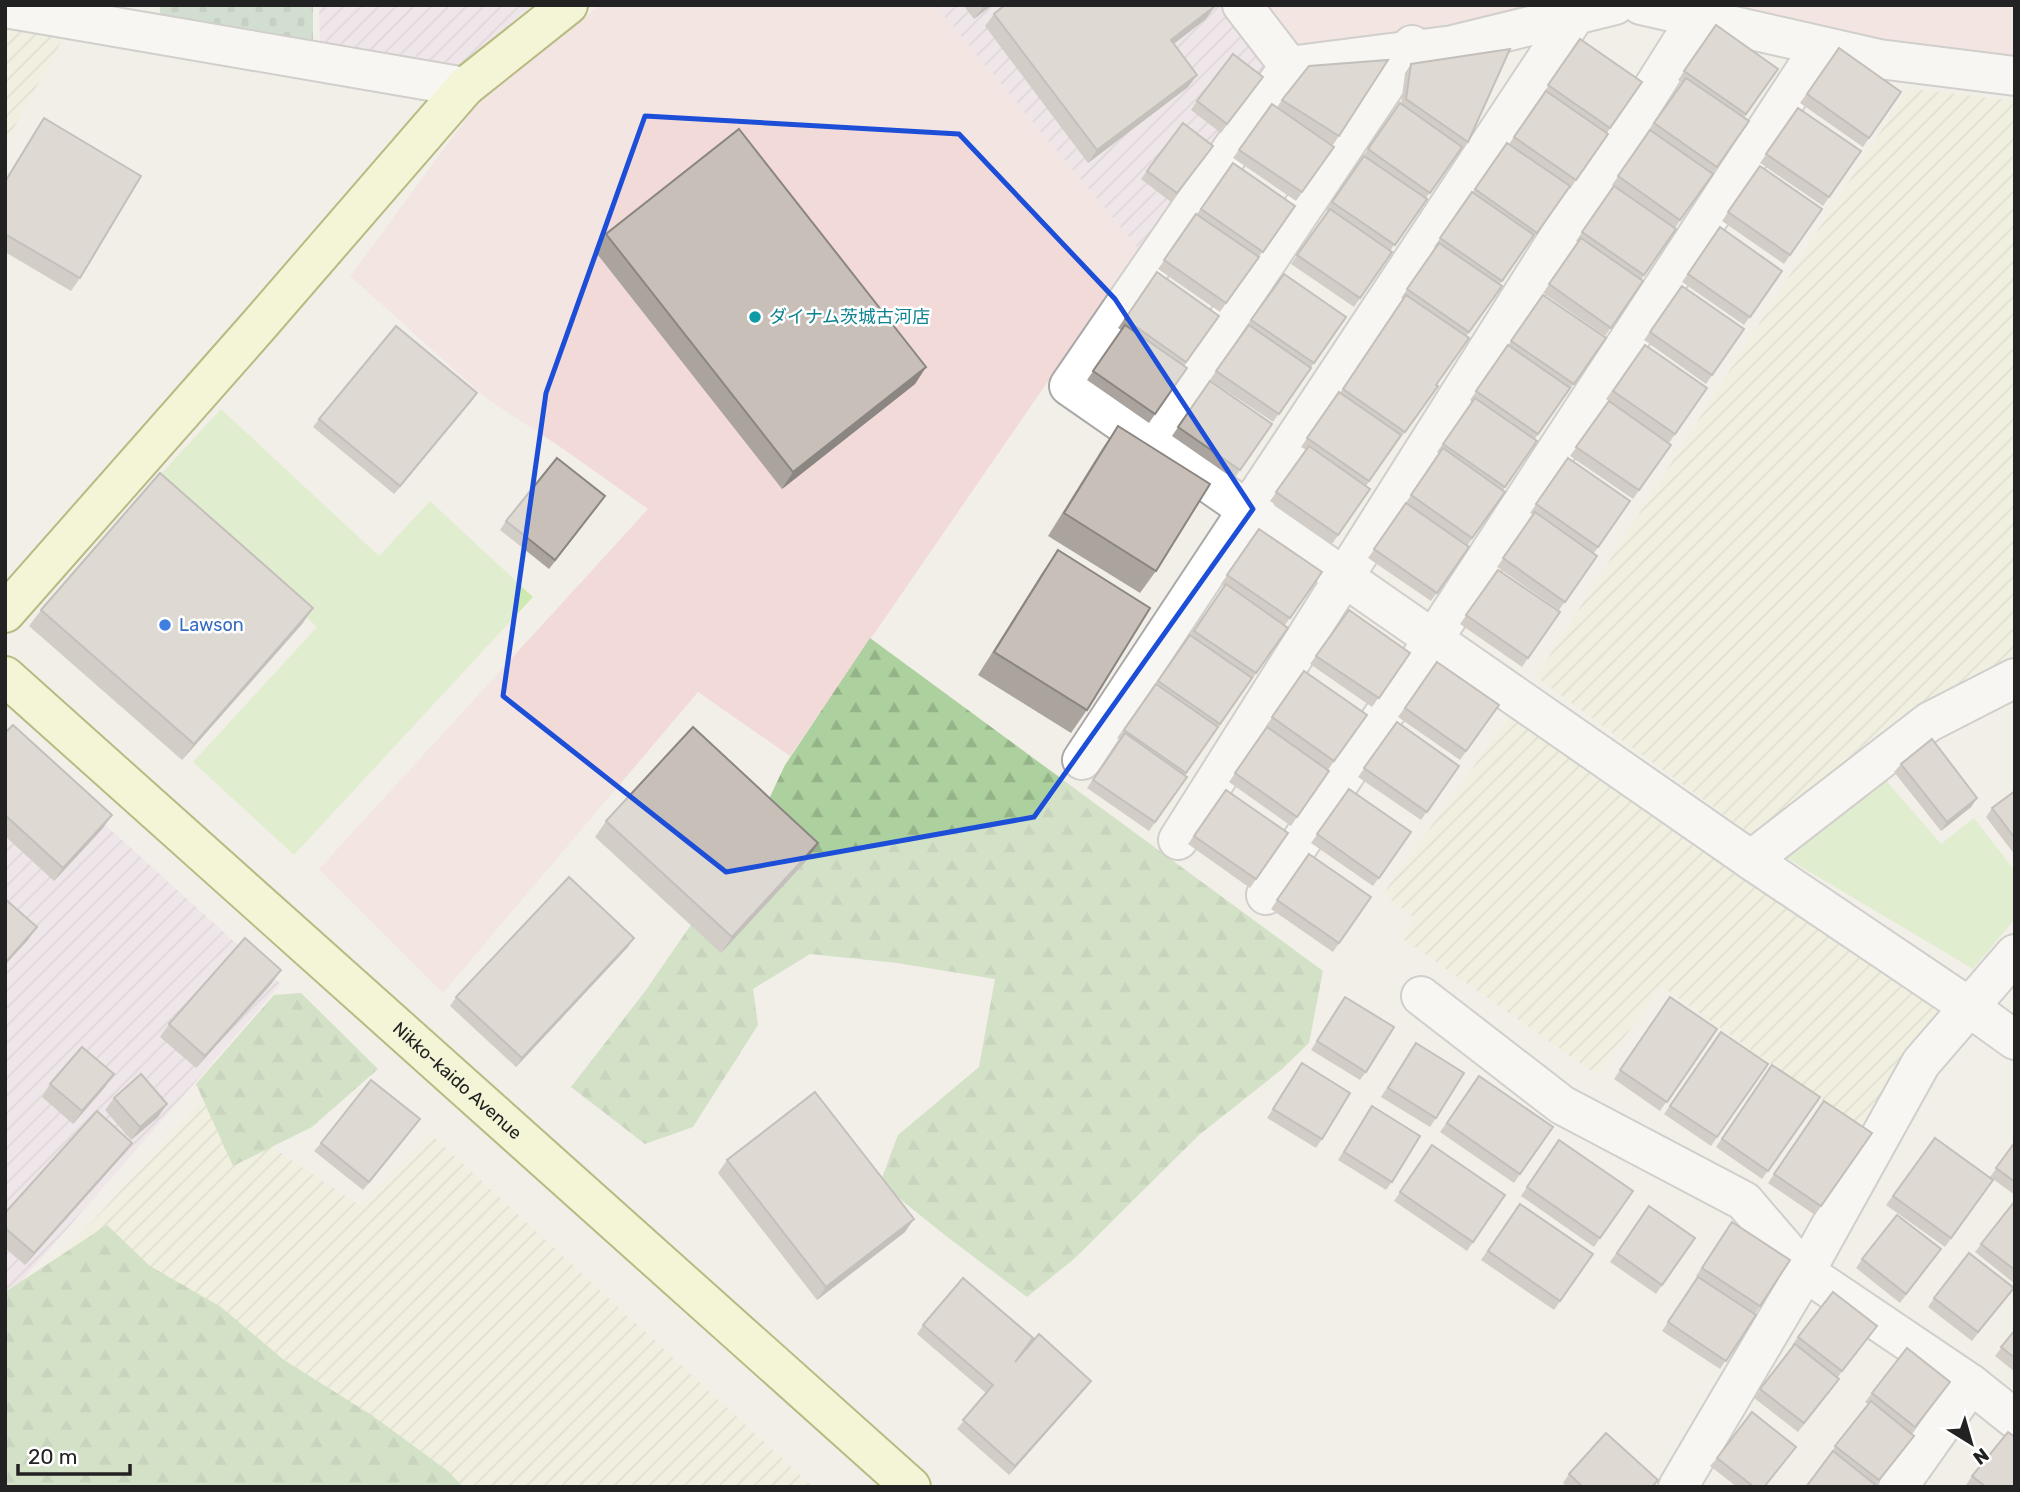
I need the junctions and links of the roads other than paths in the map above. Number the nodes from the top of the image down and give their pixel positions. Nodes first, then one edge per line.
1 (568, 5) edge
2 (1242, 5) edge
3 (1615, 5) edge
4 (1641, 5) edge
5 (5, 8) edge
6 (1576, 14) junction
7 (1697, 18) junction
8 (1821, 46) junction
9 (1410, 48) junction
10 (1289, 66) junction
11 (2015, 76) edge
12 (465, 87) junction
13 (1147, 440) junction
14 (1248, 510) junction
15 (1344, 577) junction
16 (5, 613) edge
17 (1434, 639) junction
18 (5, 676) edge
19 (2015, 678) edge
20 (1082, 760) dead end
21 (1178, 839) dead end
22 (1751, 860) junction
23 (1266, 895) dead end
24 (2015, 954) edge
25 (1421, 996) dead end
26 (1969, 1007) junction
27 (2015, 1040) edge
28 (1805, 1272) junction
29 (1972, 1384) junction
30 (2015, 1419) edge
31 (911, 1487) edge
32 (1678, 1487) edge
33 (1899, 1487) edge

1 - 12 main road
2 - 10 street
3 - 6 street
4 - 7 street
5 - 12 street
6 - 9 street
6 - 14 street
7 - 8 street
7 - 15 street
8 - 11 street
8 - 17 street
9 - 10 street
9 - 13 street
10 - 13 street
12 - 16 main road
13 - 14 street
14 - 15 street
14 - 20 street
15 - 17 street
15 - 21 street
17 - 22 street
17 - 23 street
18 - 31 main road, Nikko-kaido Avenue
19 - 22 street
22 - 26 street
24 - 26 street
25 - 28 street
26 - 27 street
26 - 28 street
28 - 29 street
28 - 32 street
29 - 30 street
29 - 33 street

